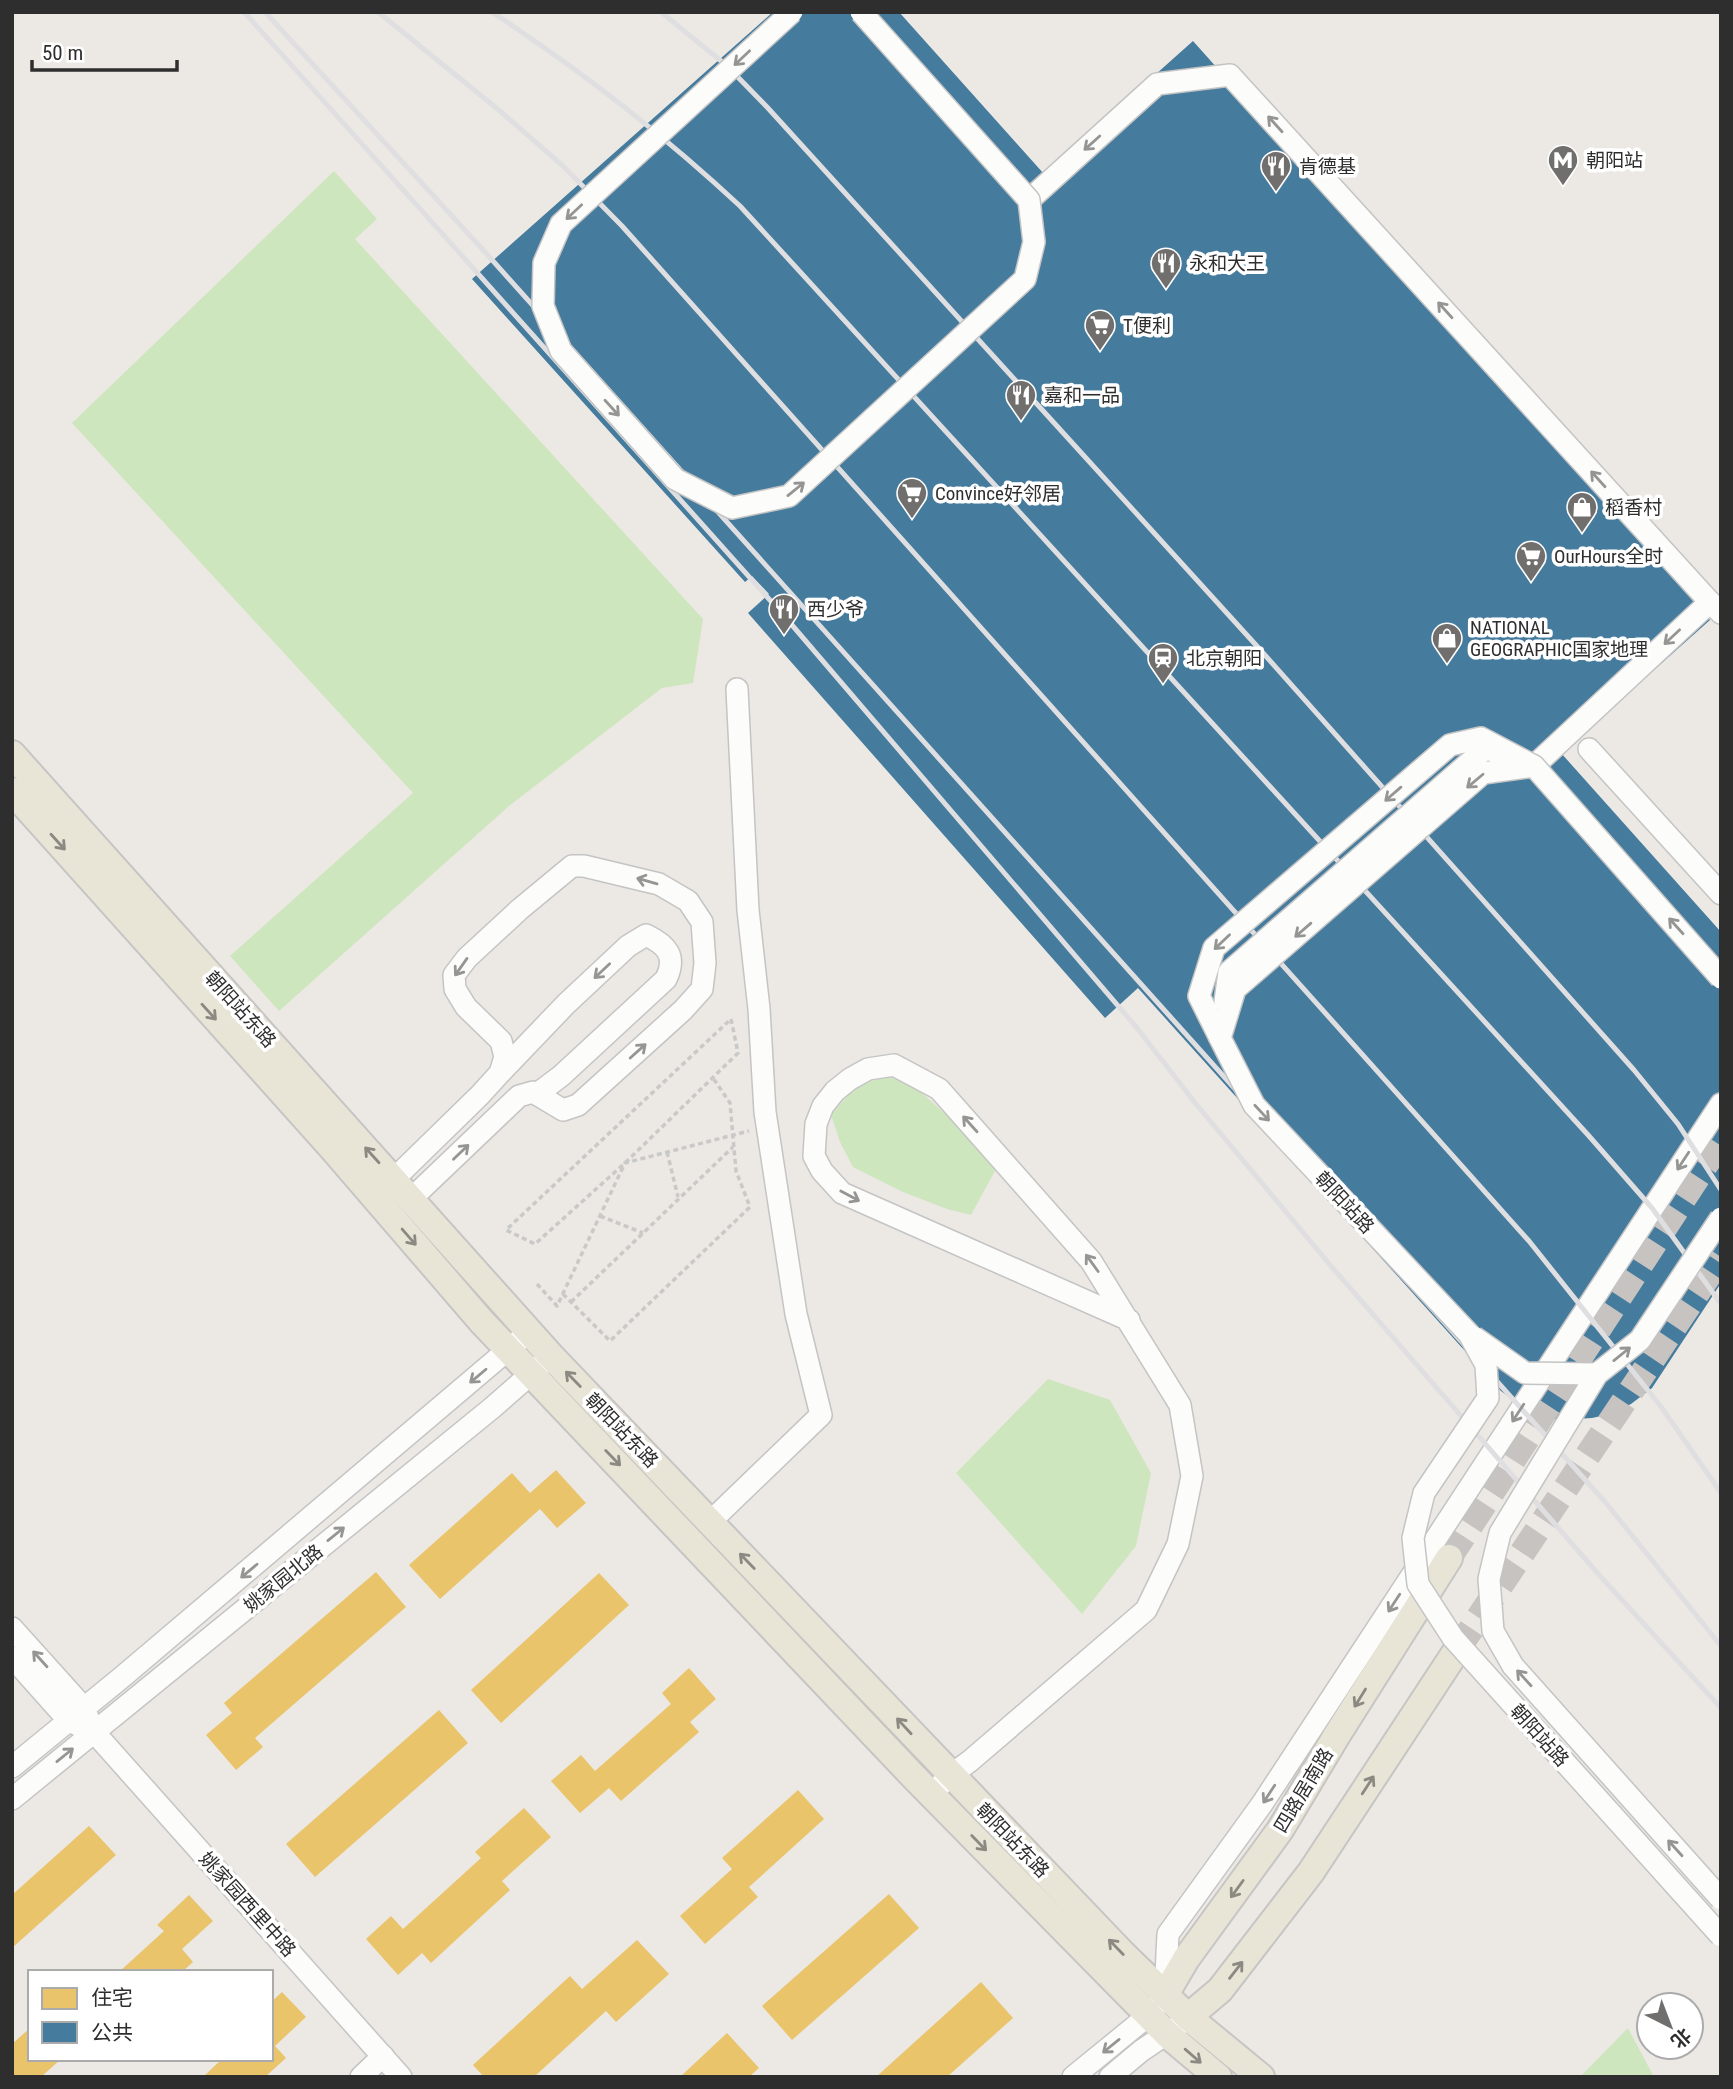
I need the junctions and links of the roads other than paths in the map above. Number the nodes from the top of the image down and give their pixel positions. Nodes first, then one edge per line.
1 (792, 12) edge
2 (861, 12) edge
3 (1029, 200) junction
4 (1715, 607) edge
5 (737, 689) dead end
6 (1589, 749) dead end
7 (12, 754) edge
8 (1534, 766) junction
9 (12, 792) edge
10 (1721, 894) edge
11 (1721, 978) edge
12 (1220, 1038) junction
13 (500, 1073) junction
14 (537, 1094) junction
15 (1721, 1104) edge
16 (394, 1179) junction
17 (411, 1199) junction
18 (1721, 1218) edge
19 (1129, 1320) junction
20 (530, 1332) junction
21 (1469, 1334) junction
22 (510, 1350) junction
23 (542, 1364) junction
24 (1597, 1374) junction
25 (709, 1522) junction
26 (1449, 1558) tunnel mouth
27 (12, 1628) edge
28 (1457, 1650) tunnel mouth
29 (12, 1657) edge
30 (77, 1715) junction
31 (94, 1732) junction
32 (12, 1768) edge
33 (951, 1775) junction
34 (931, 1794) junction
35 (12, 1799) edge
36 (1721, 1899) edge
37 (1721, 1936) edge
38 (1157, 2005) junction
39 (1178, 2026) junction
40 (383, 2056) junction
41 (361, 2077) edge
42 (401, 2077) edge
43 (1073, 2077) edge
44 (1111, 2077) edge
45 (1218, 2077) edge
46 (1261, 2077) edge

1 -> 3 street, bridge
2 - 3 street, bridge
4 -> 3 street
4 -> 8 street
5 - 25 street
6 - 10 street
16 -> 7 main road, 朝阳站东路
11 -> 8 street, bridge
8 -> 12 street, bridge
8 -> 12 street, 朝阳站路, bridge
9 -> 22 main road, 朝阳站东路
12 -> 21 street, 朝阳站路, bridge
14 -> 13 street
14 -> 13 street
13 - 16 street
17 -> 14 street
15 -> 38 street
16 - 17 main road, 朝阳站东路
17 - 20 main road, 朝阳站东路
24 -> 18 street, 朝阳站路, bridge
19 -> 19 street
19 - 33 street
20 - 22 street, 姚家园北路
20 - 23 main road, 朝阳站东路
21 - 24 street, bridge
21 - 37 street, 朝阳站路, bridge
22 - 23 main road, 朝阳站东路
22 -> 30 street, 姚家园北路
25 -> 23 main road, 朝阳站东路
31 -> 23 street, 姚家园北路
23 -> 34 main road, 朝阳站东路
36 -> 24 street, 朝阳站路, bridge
33 -> 25 main road, 朝阳站东路
26 -> 38 main road, 四路居南路
30 -> 27 street, 姚家园西里中路
39 -> 28 main road
29 - 30 street, 姚家园西里中路
30 - 31 street, 姚家园西里中路
30 - 32 street, 姚家园北路
35 -> 31 street, 姚家园北路
31 - 40 street, 姚家园西里中路
33 - 34 street
38 -> 33 main road, 朝阳站东路
34 -> 38 main road, 朝阳站东路
38 - 39 main road, 朝阳站东路
38 -> 43 street
39 - 44 street
39 -> 45 main road, 朝阳站东路
39 - 46 main road, 朝阳站东路
40 - 41 street
40 - 42 street, 姚家园西里中路

